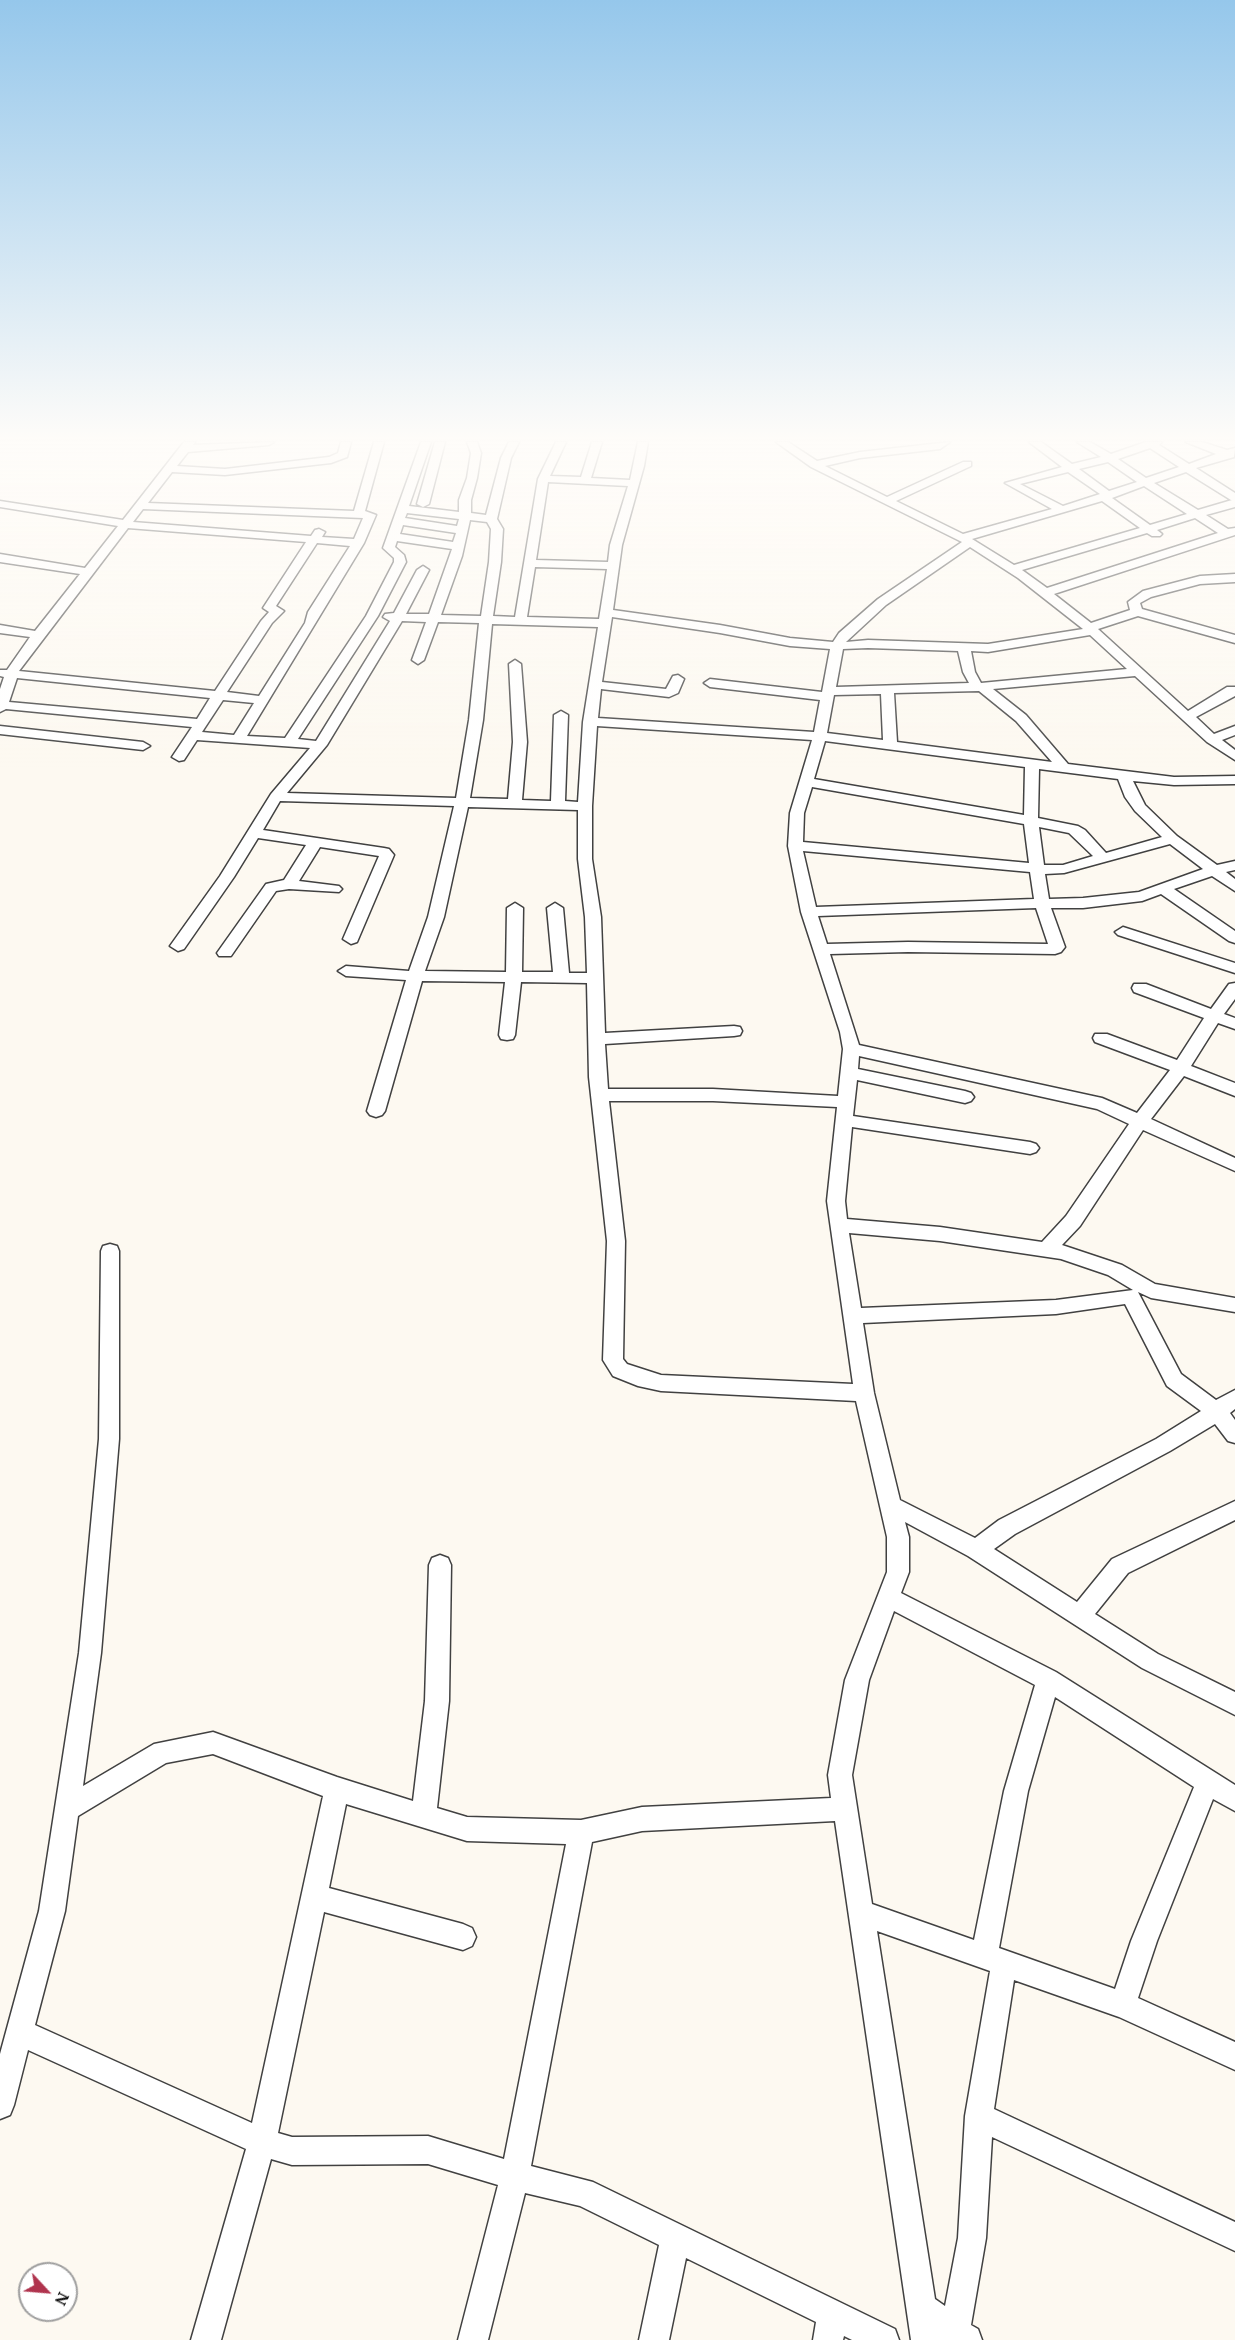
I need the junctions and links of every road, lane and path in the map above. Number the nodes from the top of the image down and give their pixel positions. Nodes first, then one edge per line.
1 (106, 551) edge
2 (305, 551) edge
3 (353, 551) edge
4 (393, 551) edge
5 (456, 551) edge
6 (494, 551) edge
7 (531, 551) edge
8 (615, 551) edge
9 (951, 551) edge
10 (984, 551) edge
11 (1074, 551) edge
12 (1169, 551) edge
13 (0, 558) edge
14 (529, 563) junction
15 (613, 566) junction
16 (1013, 569) junction
17 (423, 570) dead end
18 (89, 572) junction
19 (1235, 578) edge
20 (1045, 593) junction
21 (1138, 612) junction
22 (372, 616) junction
23 (398, 617) junction
24 (433, 618) junction
25 (606, 618) junction
26 (486, 620) junction
27 (520, 621) junction
28 (0, 629) edge
29 (1091, 630) junction
30 (39, 635) junction
31 (1235, 639) edge
32 (837, 646) junction
33 (964, 648) junction
34 (418, 660) dead end
35 (515, 664) dead end
36 (1137, 672) junction
37 (6, 673) edge
38 (678, 679) dead end
39 (711, 683) dead end
40 (596, 685) junction
41 (979, 687) junction
42 (887, 690) junction
43 (1234, 690) edge
44 (220, 694) junction
45 (827, 694) junction
46 (263, 700) junction
47 (1, 707) edge
48 (561, 715) dead end
49 (1187, 717) junction
50 (590, 722) junction
51 (0, 730) edge
52 (198, 730) junction
53 (1235, 730) edge
54 (820, 736) junction
55 (1212, 739) junction
56 (238, 740) junction
57 (288, 744) junction
58 (890, 744) junction
59 (320, 745) junction
60 (143, 746) dead end
61 (1235, 756) edge
62 (179, 757) dead end
63 (1032, 764) junction
64 (1064, 768) junction
65 (1124, 776) junction
66 (1235, 780) edge
67 (806, 782) junction
68 (276, 797) junction
69 (462, 803) junction
70 (515, 804) junction
71 (558, 805) junction
72 (585, 806) junction
73 (1031, 822) junction
74 (254, 833) junction
75 (1172, 839) junction
76 (316, 841) junction
77 (795, 846) junction
78 (1102, 858) junction
79 (1235, 864) edge
80 (1037, 870) junction
81 (1212, 871) junction
82 (289, 884) junction
83 (1235, 886) edge
84 (1163, 888) junction
85 (333, 889) dead end
86 (1042, 904) junction
87 (515, 908) dead end
88 (555, 908) dead end
89 (809, 912) junction
90 (1123, 932) dead end
91 (1235, 938) edge
92 (351, 939) dead end
93 (178, 946) dead end
94 (820, 949) junction
95 (225, 953) dead end
96 (1235, 968) edge
97 (346, 971) dead end
98 (415, 976) junction
99 (514, 977) junction
100 (561, 978) junction
101 (594, 978) junction
102 (1140, 988) dead end
103 (1235, 988) edge
104 (1214, 1016) junction
105 (1235, 1024) edge
106 (734, 1031) dead end
107 (507, 1035) dead end
108 (1101, 1038) dead end
109 (596, 1039) junction
110 (850, 1049) junction
111 (1181, 1068) junction
112 (847, 1072) junction
113 (1235, 1090) edge
114 (600, 1095) junction
115 (965, 1097) dead end
116 (376, 1111) dead end
117 (844, 1111) junction
118 (1141, 1120) junction
119 (1030, 1148) dead end
120 (1235, 1165) edge
121 (838, 1225) junction
122 (1047, 1249) junction
123 (110, 1251) dead end
124 (1235, 1305) edge
125 (852, 1316) junction
126 (864, 1393) junction
127 (1235, 1398) edge
128 (1217, 1412) junction
129 (1235, 1435) edge
130 (891, 1506) junction
131 (1235, 1510) edge
132 (976, 1549) junction
133 (440, 1565) dead end
134 (888, 1598) junction
135 (1080, 1617) junction
136 (1048, 1680) junction
137 (1235, 1704) edge
138 (1208, 1782) junction
139 (337, 1789) junction
140 (1235, 1799) edge
141 (67, 1809) junction
142 (846, 1809) junction
143 (424, 1814) junction
144 (581, 1832) junction
145 (314, 1897) junction
146 (861, 1913) junction
147 (463, 1937) dead end
148 (994, 1959) junction
149 (1123, 2005) junction
150 (19, 2032) junction
151 (1235, 2056) edge
152 (0, 2105) edge
153 (979, 2116) junction
154 (262, 2142) junction
155 (515, 2176) junction
156 (1235, 2237) edge
157 (675, 2238) junction
158 (920, 2307) junction
159 (830, 2327) edge
160 (961, 2336) edge
161 (206, 2340) edge
162 (473, 2340) edge
163 (654, 2340) edge
164 (884, 2340) edge
165 (926, 2340) edge

1 - 18 street
2 - 44 street
3 - 46 street
4 - 22 street
5 - 24 street
6 - 26 street
7 - 14 street
8 - 15 street
9 - 32 street
10 - 16 street
11 - 16 street
12 - 20 street
13 - 18 street
14 - 15 street
14 - 27 street
15 - 25 street
16 - 20 street
17 - 23 street
18 - 30 street
19 - 21 street
20 - 29 street
21 - 29 street
21 - 31 street
22 - 23 street
22 - 57 street
23 - 24 street
23 - 59 street
24 - 26 street
24 - 34 street
25 - 27 street
25 - 32 street
25 - 40 street
26 - 27 street
26 - 69 street
28 - 30 street
29 - 33 street
29 - 36 street
30 - 37 street
32 - 33 street
32 - 45 street
33 - 41 street
35 - 70 street
36 - 41 street
36 - 49 street
37 - 44 street
37 - 47 street
38 - 40 street
39 - 45 street
40 - 50 street
41 - 42 street
41 - 64 street
42 - 45 street
42 - 58 street
43 - 49 street
44 - 46 street
44 - 52 street
45 - 54 street
46 - 56 street
47 - 52 street
48 - 71 street
49 - 55 street
50 - 54 street
50 - 72 street
51 - 60 street
52 - 56 street
52 - 62 street
53 - 55 street
54 - 58 street
54 - 67 street
55 - 61 street
56 - 57 street
57 - 59 street
58 - 63 street
59 - 68 street
63 - 64 street
63 - 73 street
64 - 65 street
65 - 66 street
65 - 75 street
67 - 73 street
67 - 77 street
68 - 69 street
68 - 74 street
69 - 70 street
69 - 98 street
70 - 71 street
71 - 72 street
72 - 101 street
73 - 78 street
73 - 80 street
74 - 76 street
74 - 93 street
75 - 78 street
75 - 81 street
76 - 82 street
76 - 92 street
77 - 80 street
77 - 89 street
78 - 80 street
79 - 81 street
80 - 86 street
81 - 83 street
81 - 84 street
82 - 85 street
82 - 95 street
84 - 86 street
84 - 91 street
86 - 89 street
86 - 94 street
87 - 99 street
88 - 100 street
89 - 94 street
90 - 96 street
94 - 110 street
97 - 98 street
98 - 99 street
98 - 116 street
99 - 100 street
99 - 107 street
100 - 101 street
101 - 109 street
102 - 104 street
103 - 104 street
104 - 105 street
104 - 111 street
106 - 109 street
108 - 111 street
109 - 114 street
110 - 112 street
110 - 118 street
111 - 113 street
111 - 118 street
112 - 115 street
112 - 117 street
114 - 117 street
114 - 126 street
117 - 119 street
117 - 121 street
118 - 120 street
118 - 122 street
121 - 122 street
121 - 125 street
122 - 124 street
123 - 141 street
125 - 126 street
125 - 128 street
126 - 130 street
127 - 128 street
128 - 129 street
128 - 132 street
130 - 132 street
130 - 134 street
131 - 135 street
132 - 135 street
133 - 143 street
134 - 136 street
134 - 142 street
135 - 137 street
136 - 138 street
136 - 148 street
138 - 140 street
138 - 149 street
139 - 141 street
139 - 143 street
139 - 145 street
141 - 150 street
142 - 144 street
142 - 146 street
143 - 144 street
144 - 155 street
145 - 147 street
145 - 154 street
146 - 148 street
146 - 158 street
148 - 149 street
148 - 153 street
149 - 151 street
150 - 152 street
150 - 154 street
153 - 156 street
153 - 160 street
154 - 155 street
154 - 161 street
155 - 157 street
155 - 162 street
157 - 159 street
157 - 163 street
158 - 160 street
158 - 165 street
159 - 164 street

